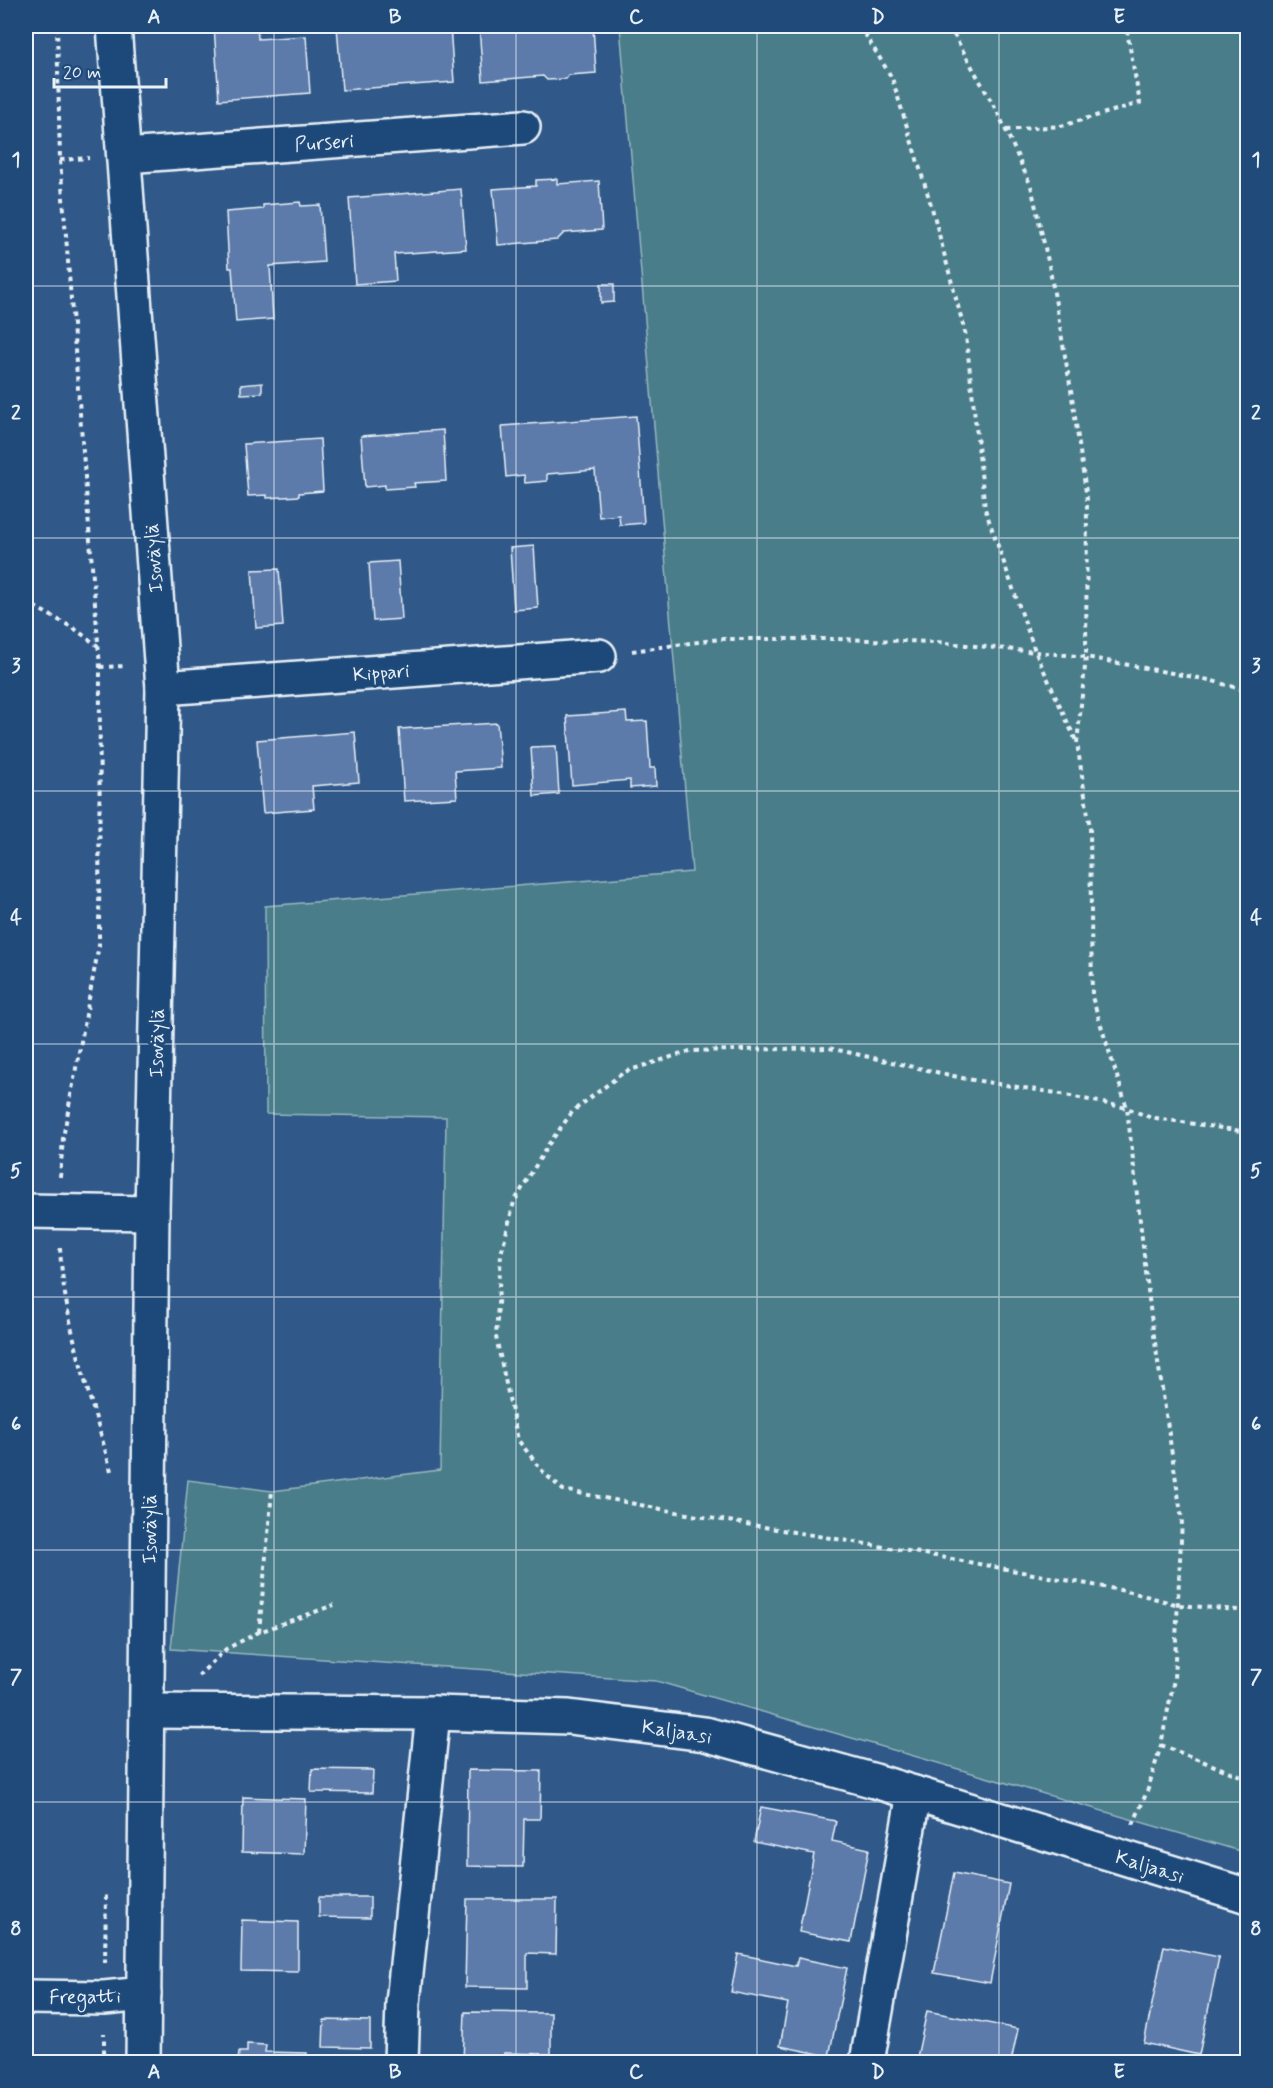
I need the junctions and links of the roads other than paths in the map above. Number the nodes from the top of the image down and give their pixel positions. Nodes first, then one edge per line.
1 (114, 26) edge
2 (523, 128) dead end
3 (125, 156) junction
4 (599, 656) road end
5 (163, 688) junction
6 (26, 1211) edge
7 (152, 1213) junction
8 (148, 1711) junction
9 (433, 1713) junction
10 (914, 1793) junction
11 (1248, 1896) edge
12 (144, 1994) junction
13 (26, 1997) edge
14 (143, 2062) edge
15 (401, 2062) edge
16 (867, 2062) edge

1 - 3 street, Isoväylä
2 - 3 street, Purseri
3 - 5 street, Isoväylä
4 - 5 street, Kippari
5 - 7 street, Isoväylä
6 - 7 street
7 - 8 street, Isoväylä
8 - 9 street, Kaljaasi
8 - 12 street, Isoväylä
9 - 10 street, Kaljaasi
9 - 15 street
10 - 11 street, Kaljaasi
10 - 16 street
12 - 13 street, Fregatti
12 - 14 street, Isoväylä

